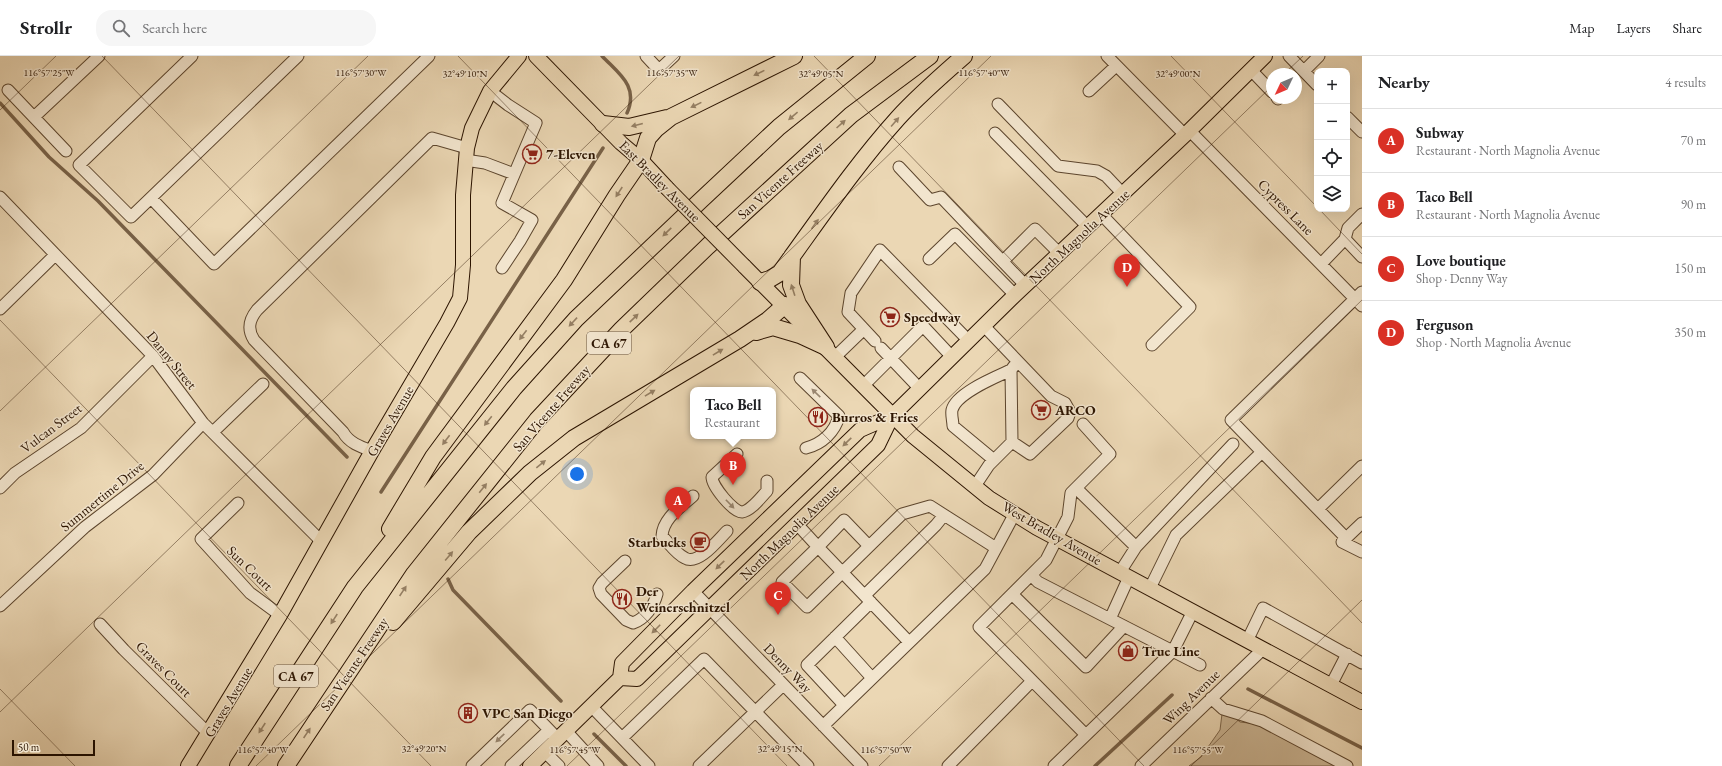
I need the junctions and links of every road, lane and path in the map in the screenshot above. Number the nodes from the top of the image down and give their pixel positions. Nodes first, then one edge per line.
1 (98, 56) edge
2 (192, 56) edge
3 (298, 56) edge
4 (429, 56) edge
5 (519, 56) edge
6 (536, 56) edge
7 (646, 56) edge
8 (674, 56) edge
9 (794, 56) edge
10 (867, 56) edge
11 (930, 56) edge
12 (964, 56) edge
13 (1107, 56) edge
14 (1265, 56) edge
15 (1289, 56) edge
16 (1319, 56) edge
17 (1116, 66) junction
18 (1251, 70) junction
19 (1304, 71) junction
20 (1314, 82) edge
21 (1266, 86) edge
22 (8, 90) dead end
23 (490, 91) junction
24 (1089, 91) dead end
25 (998, 104) dead end
26 (34, 117) junction
27 (670, 117) junction
28 (1350, 120) edge
29 (603, 124) junction
30 (1362, 132) edge
31 (995, 133) dead end
32 (1187, 133) junction
33 (66, 151) dead end
34 (466, 154) junction
35 (641, 160) junction
36 (899, 167) dead end
37 (514, 174) junction
38 (1123, 194) junction
39 (0, 198) edge
40 (151, 198) junction
41 (1102, 214) junction
42 (1362, 214) edge
43 (1088, 228) junction
44 (1345, 239) junction
45 (1060, 254) junction
46 (56, 255) junction
47 (792, 256) junction
48 (1362, 257) edge
49 (929, 259) dead end
50 (1003, 261) junction
51 (1321, 264) junction
52 (502, 268) dead end
53 (760, 282) junction
54 (1026, 286) junction
55 (1015, 295) junction
56 (1359, 299) edge
57 (784, 306) junction
58 (0, 309) edge
59 (984, 326) junction
60 (864, 329) junction
61 (740, 339) junction
62 (968, 341) junction
63 (1152, 345) dead end
64 (831, 352) junction
65 (153, 356) junction
66 (952, 357) junction
67 (891, 358) junction
68 (1015, 366) junction
69 (800, 378) dead end
70 (263, 384) dead end
71 (863, 386) junction
72 (920, 389) junction
73 (892, 416) junction
74 (203, 423) junction
75 (1083, 424) dead end
76 (213, 432) junction
77 (1012, 442) junction
78 (1233, 444) dead end
79 (806, 448) dead end
80 (372, 451) junction
81 (1262, 452) junction
82 (736, 454) dead end
83 (994, 460) junction
84 (1362, 466) edge
85 (767, 481) dead end
86 (975, 486) junction
87 (0, 488) edge
88 (1076, 488) junction
89 (694, 496) dead end
90 (238, 503) dead end
91 (1318, 509) junction
92 (1015, 513) junction
93 (944, 515) junction
94 (1362, 523) edge
95 (797, 524) junction
96 (727, 531) dead end
97 (1057, 538) junction
98 (1346, 538) junction
99 (321, 541) junction
100 (818, 546) junction
101 (869, 546) junction
102 (1136, 547) junction
103 (996, 548) junction
104 (1362, 552) edge
105 (625, 561) dead end
106 (843, 572) junction
107 (1031, 575) junction
108 (1125, 575) junction
109 (355, 587) junction
110 (1150, 588) junction
111 (693, 591) junction
112 (657, 594) dead end
113 (1012, 594) junction
114 (868, 599) junction
115 (0, 606) edge
116 (710, 609) junction
117 (1193, 611) junction
118 (280, 615) junction
119 (1110, 619) junction
120 (100, 624) dead end
121 (1124, 626) junction
122 (835, 637) junction
123 (1247, 641) junction
124 (909, 642) junction
125 (1262, 649) junction
126 (1173, 652) junction
127 (1347, 654) junction
128 (1362, 663) edge
129 (1200, 665) dead end
130 (620, 678) junction
131 (872, 678) junction
132 (342, 681) junction
133 (1032, 681) junction
134 (783, 685) junction
135 (1331, 685) junction
136 (1211, 698) junction
137 (1362, 702) edge
138 (844, 705) junction
139 (591, 706) junction
140 (755, 712) junction
141 (823, 726) junction
142 (558, 733) junction
143 (208, 734) junction
144 (1086, 735) junction
145 (622, 738) junction
146 (545, 752) junction
147 (188, 766) edge
148 (238, 766) edge
149 (286, 766) edge
150 (472, 766) edge
151 (511, 766) edge
152 (530, 766) edge
153 (559, 766) edge
154 (598, 766) edge
155 (649, 766) edge
156 (699, 766) edge
157 (808, 766) edge
158 (862, 766) edge
159 (948, 766) edge
160 (1054, 766) edge
161 (1141, 766) edge
162 (1347, 766) edge

1 - 26 street
2 - 40 street
3 - 40 street
4 - 40 street
5 - 23 main road, Graves Avenue
6 - 29 main road, East Bradley Avenue
7 - 8 street
9 -> 27 highway
10 -> 109 highway, CA 67
132 -> 11 highway, San Vicente Freeway / CA 67
47 -> 12 highway
13 - 17 street, Cypress Lane
14 - 18 main road, North Magnolia Avenue
15 - 19 street
16 - 19 street
17 - 24 street
17 - 32 street, Cypress Lane
18 - 21 street
18 - 32 main road, North Magnolia Avenue
19 - 20 street
22 - 26 street
23 - 34 main road, Graves Avenue
23 - 37 street
25 - 38 street
26 - 33 street
27 -> 29 highway
27 - 35 highway
28 - 30 street
29 - 35 main road, East Bradley Avenue
31 - 43 street
32 - 38 main road, North Magnolia Avenue
32 - 51 street, Cypress Lane
34 - 37 street
34 - 80 main road, Graves Avenue
34 - 80 street
35 - 53 main road, East Bradley Avenue, bridge
35 -> 109 highway
36 - 50 street
37 - 52 street
38 - 41 main road, North Magnolia Avenue
39 - 46 street, Danny Street
41 - 43 main road, North Magnolia Avenue
41 - 63 street
42 - 44 street
43 - 45 main road, North Magnolia Avenue
44 - 48 street
44 - 51 street
45 - 50 street
45 - 54 main road, North Magnolia Avenue
46 - 58 street
46 - 65 street, Danny Street
47 - 53 highway
64 -> 47 highway
49 - 55 street
50 - 54 street
51 - 56 street, Cypress Lane
53 - 57 main road, East Bradley Avenue
54 - 55 main road, North Magnolia Avenue
55 - 59 main road, North Magnolia Avenue
56 - 81 street
57 - 61 highway
57 - 64 main road, West Bradley Avenue
59 - 62 main road, North Magnolia Avenue
59 - 68 street
60 - 62 street
60 - 64 street
60 - 67 street
61 - 64 highway
132 -> 61 highway
62 - 66 main road, North Magnolia Avenue
64 - 71 main road, West Bradley Avenue
65 - 74 street, Danny Street
65 - 87 street, Vulcan Street
66 - 67 street
66 - 72 main road, North Magnolia Avenue
67 - 71 street
67 - 72 street
68 - 77 street
68 - 77 street
68 - 83 street
79 -> 69 street
70 - 76 street
71 - 73 main road, West Bradley Avenue
72 - 73 main road, North Magnolia Avenue
73 - 86 main road, West Bradley Avenue
73 - 95 main road, North Magnolia Avenue
73 -> 111 main road, North Magnolia Avenue
74 - 76 street, Danny Street
74 - 115 street, Summertime Drive
75 - 88 street
76 - 99 street, Danny Street
77 - 83 street
78 - 102 street
80 - 99 main road, Graves Avenue
81 - 91 street
81 - 110 street
82 -> 85 street
83 - 86 street
84 - 91 street
86 - 92 main road, West Bradley Avenue
88 - 97 street
88 - 102 street
89 - 96 street
90 - 118 street, Sun Court
91 - 98 street
92 - 97 main road, West Bradley Avenue
92 - 103 street
93 - 101 street
93 - 103 street
93 - 114 street
94 - 98 street
95 - 100 street
95 - 116 main road, North Magnolia Avenue
97 - 107 street
97 - 108 main road, West Bradley Avenue
98 - 104 street
99 - 118 main road, Graves Avenue
100 - 101 street
100 - 106 street
100 - 106 street
101 - 106 street
102 - 108 street
103 - 124 street
105 - 112 street
106 - 114 street
107 - 113 street
107 - 119 street
108 - 110 main road, West Bradley Avenue
108 - 119 street
109 -> 148 highway, CA 67
110 - 117 main road, West Bradley Avenue
111 - 116 street, Denny Way
111 -> 130 main road, North Magnolia Avenue
113 - 121 street
113 - 133 street
114 - 122 street
114 - 124 street
116 - 130 main road, North Magnolia Avenue
116 - 134 street, Denny Way
117 - 123 main road, West Bradley Avenue
117 - 126 street
118 - 143 main road, Graves Avenue
119 - 121 street
120 - 143 street, Graves Court
121 - 126 street
122 - 131 street
122 - 138 street
123 - 125 main road, West Bradley Avenue
123 - 127 street
124 - 131 street
125 - 135 main road, West Bradley Avenue
125 - 136 street, Wing Avenue
126 - 129 street
126 - 144 street
127 - 128 street
127 - 135 street
130 - 139 main road, North Magnolia Avenue
131 - 138 street
149 -> 132 highway, San Vicente Freeway / CA 67
133 - 144 street
133 - 159 street
134 - 140 street
134 - 141 street, Denny Way
135 - 137 main road, West Bradley Avenue
136 - 161 street, Wing Avenue
136 - 162 street
138 - 141 street
139 - 142 main road, North Magnolia Avenue
139 - 145 street
140 - 145 street
140 - 156 street
140 - 157 street
141 - 158 street, Denny Way
142 - 146 main road, North Magnolia Avenue
142 -> 150 street
142 - 151 street
142 - 154 street
143 - 147 main road, Graves Avenue
144 - 160 street
145 - 155 street
146 - 152 main road, North Magnolia Avenue
146 - 153 street

